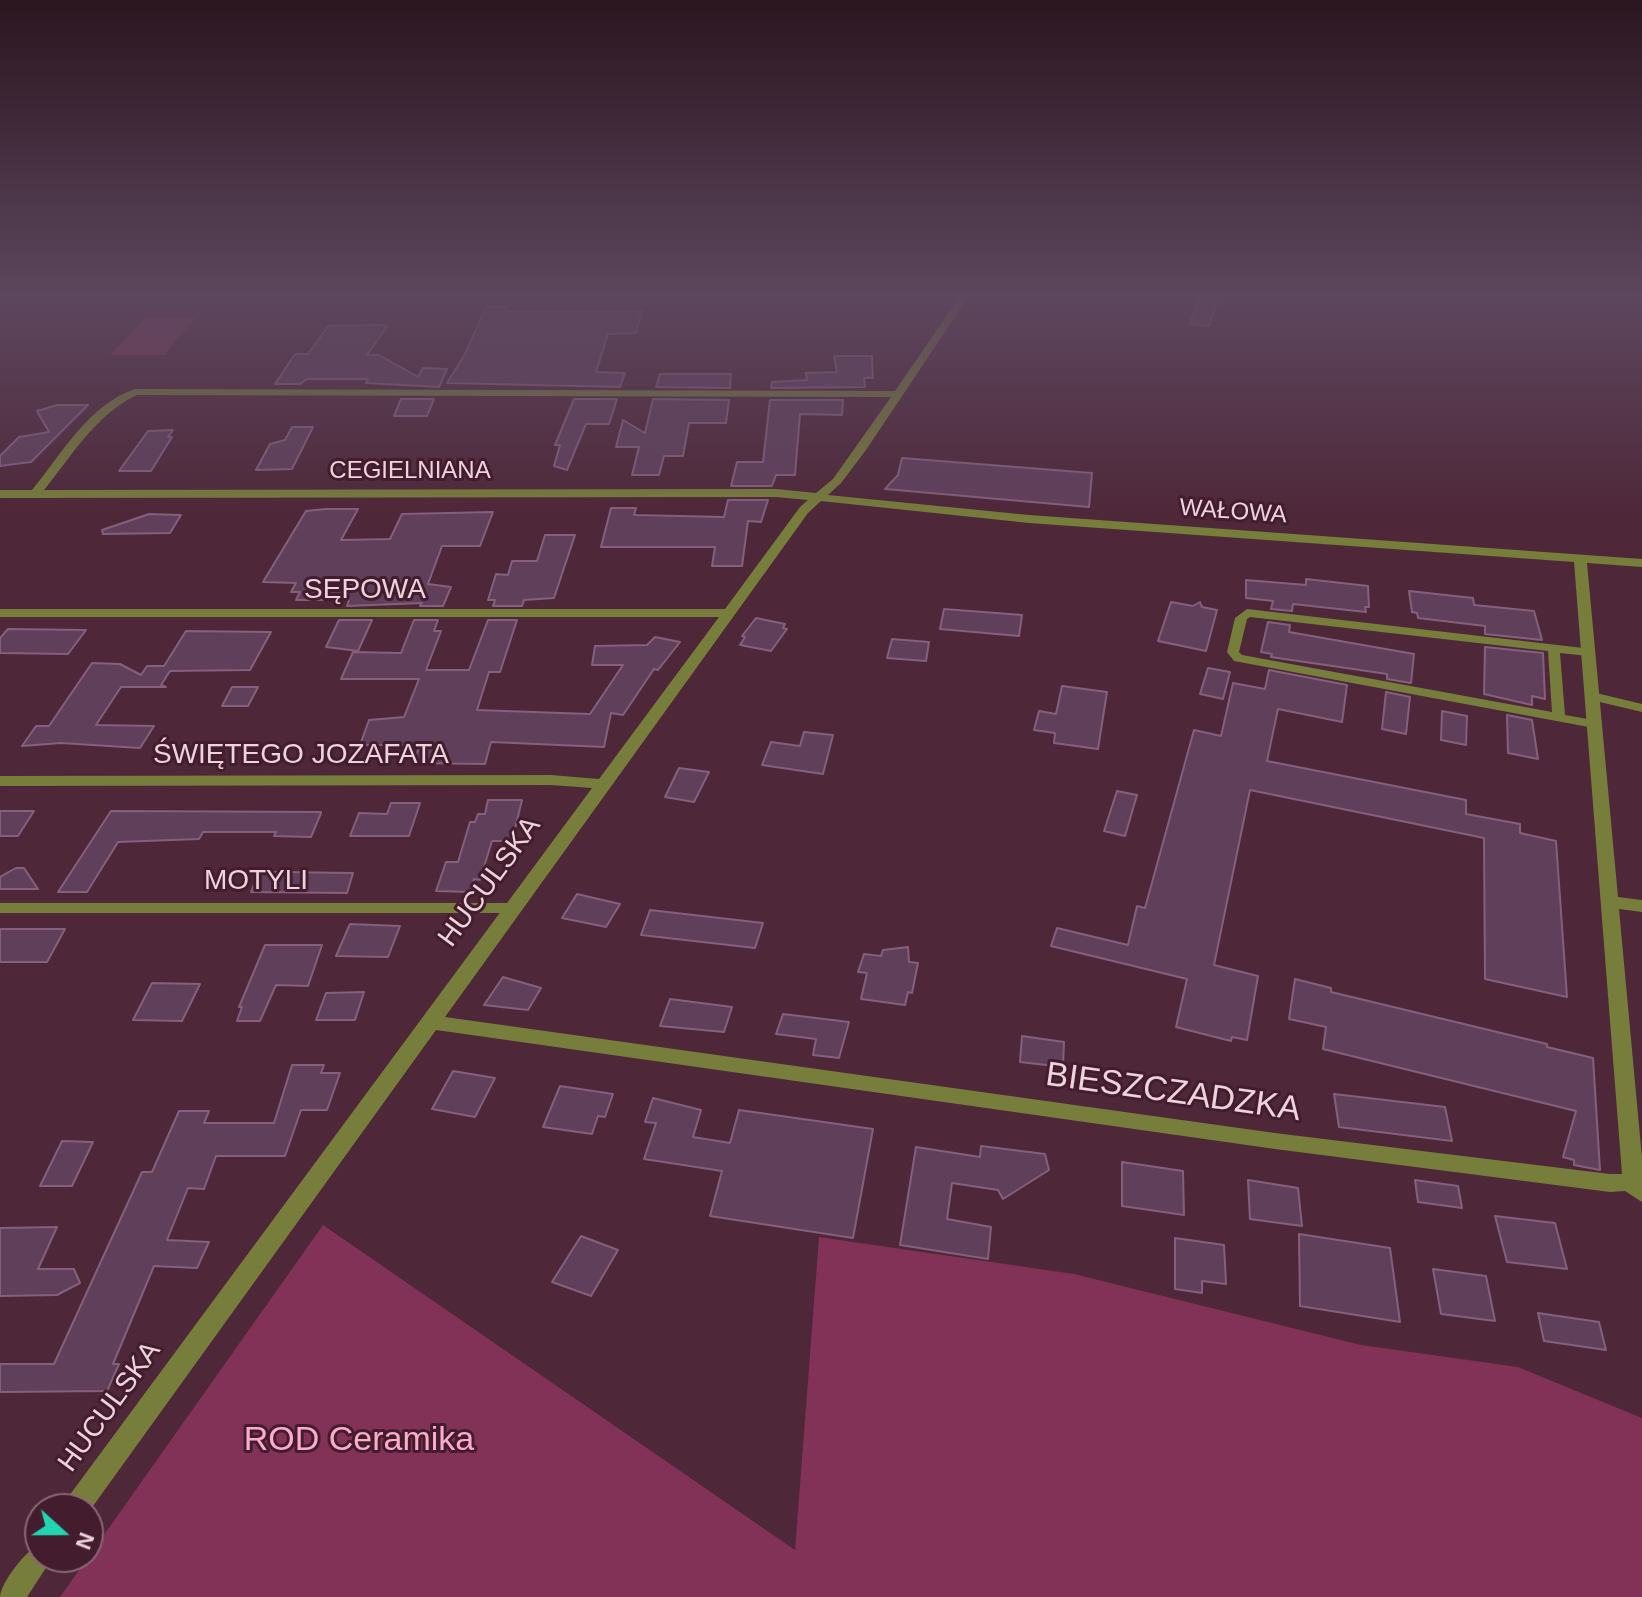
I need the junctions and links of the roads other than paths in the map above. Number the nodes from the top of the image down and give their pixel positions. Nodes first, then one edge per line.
1 (910, 374) edge
2 (896, 394) junction
3 (0, 494) edge
4 (35, 494) junction
5 (821, 497) junction
6 (1580, 558) junction
7 (1642, 563) edge
8 (0, 613) edge
9 (731, 613) junction
10 (1554, 648) junction
11 (1588, 652) junction
12 (1592, 696) junction
13 (1642, 708) edge
14 (1559, 717) junction
15 (1594, 724) junction
16 (0, 781) edge
17 (603, 784) junction
18 (1611, 902) junction
19 (1642, 906) edge
20 (0, 908) edge
21 (511, 908) junction
22 (429, 1022) junction
23 (1635, 1188) edge
24 (87, 1493) edge
25 (28, 1573) edge
26 (11, 1597) edge

1 - 2 street, HUCULSKA
2 - 4 street
2 - 5 street, HUCULSKA
3 - 4 street, CEGIELNIANA
4 - 5 street, CEGIELNIANA
5 - 6 street, WAŁOWA
5 - 9 street, HUCULSKA
6 - 7 street, WAŁOWA
6 - 11 street, BIESZCZADZKA
8 - 9 street, SĘPOWA
9 - 17 street, HUCULSKA
10 - 11 lane
10 - 14 lane
10 - 14 lane
11 - 12 street, BIESZCZADZKA
12 - 13 lane
12 - 15 street, BIESZCZADZKA
14 - 15 lane
15 - 18 street, BIESZCZADZKA
16 - 17 street, ŚWIĘTEGO JOZAFATA
17 - 21 street, HUCULSKA
18 - 19 street
18 - 23 street, BIESZCZADZKA
20 - 21 lane, MOTYLI
21 - 22 street, HUCULSKA
22 - 23 street, BIESZCZADZKA
22 - 24 street, HUCULSKA
25 - 26 street

